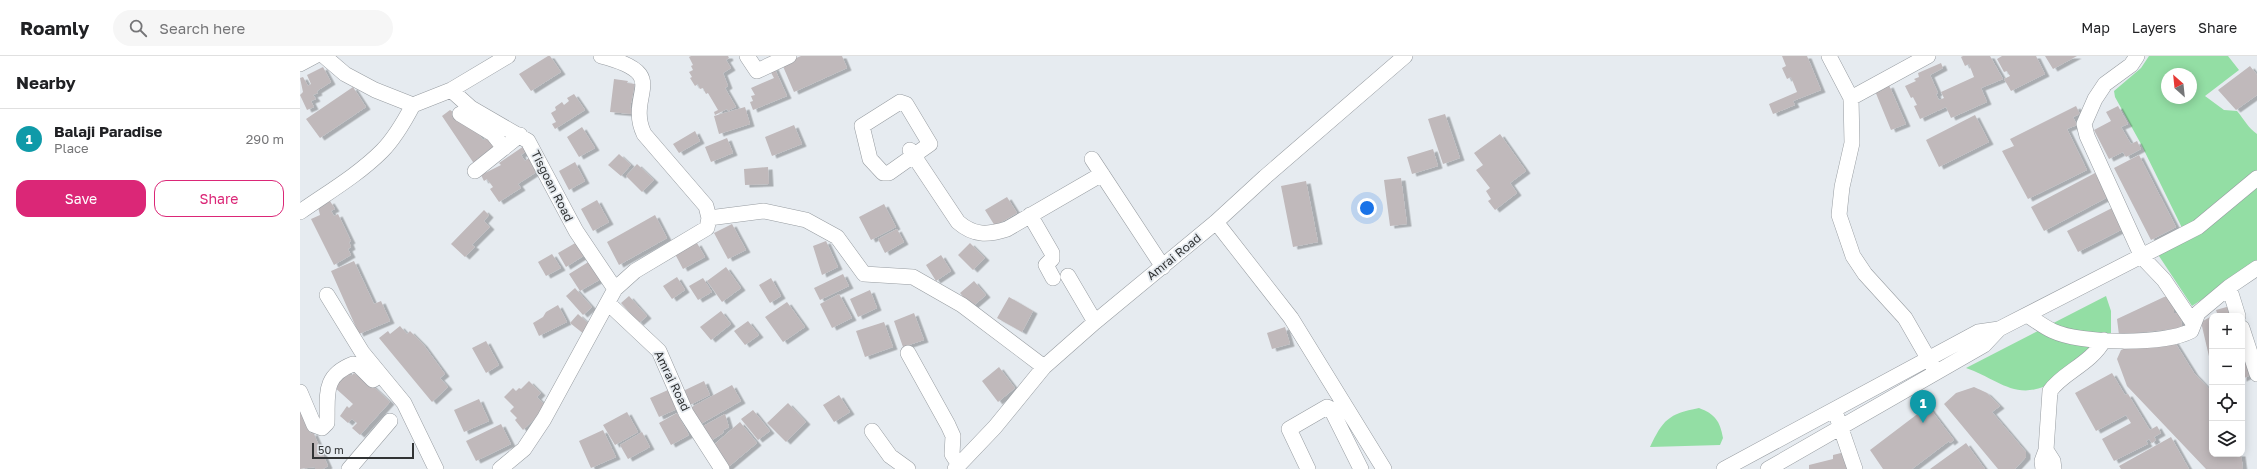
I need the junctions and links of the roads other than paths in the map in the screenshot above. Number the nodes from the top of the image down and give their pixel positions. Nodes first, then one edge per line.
1 (315, 56) edge
2 (324, 56) edge
3 (508, 56) edge
4 (747, 56) edge
5 (789, 56) edge
6 (1405, 56) edge
7 (1829, 56) edge
8 (1928, 56) edge
9 (2137, 56) edge
10 (606, 57) edge
11 (300, 64) edge
12 (450, 90) junction
13 (1851, 98) junction
14 (413, 105) junction
15 (460, 114) dead end
16 (520, 136) junction
17 (504, 148) junction
18 (912, 153) junction
19 (1092, 159) dead end
20 (475, 171) dead end
21 (1102, 174) junction
22 (2257, 178) edge
23 (300, 212) edge
24 (1030, 215) junction
25 (709, 218) junction
26 (1216, 222) junction
27 (2142, 257) junction
28 (1162, 267) junction
29 (2257, 268) edge
30 (2229, 286) junction
31 (615, 289) junction
32 (327, 295) dead end
33 (609, 304) junction
34 (2237, 313) edge
35 (2027, 315) junction
36 (1095, 322) junction
37 (2193, 323) junction
38 (1999, 330) junction
39 (2245, 337) edge
40 (2104, 340) junction
41 (908, 353) dead end
42 (1929, 358) junction
43 (1044, 367) junction
44 (1936, 372) junction
45 (380, 374) junction
46 (2257, 374) edge
47 (300, 392) edge
48 (1834, 409) junction
49 (390, 421) dead end
50 (1841, 427) junction
51 (872, 431) dead end
52 (1291, 435) junction
53 (2046, 450) junction
54 (957, 467) edge
55 (1777, 467) edge
56 (349, 469) edge
57 (436, 469) edge
58 (500, 469) edge
59 (722, 469) edge
60 (908, 469) edge
61 (1297, 469) edge
62 (1308, 469) edge
63 (1362, 469) edge
64 (1384, 469) edge
65 (1724, 469) edge
66 (1855, 469) edge
67 (2043, 469) edge
68 (2054, 469) edge

1 - 11 street
2 - 14 street
3 - 12 street
4 - 5 street
6 - 26 street, Amrai Road
7 - 13 street
8 - 13 street
9 - 27 street
10 - 25 street
12 - 14 street
12 - 16 street, Tisgoan Road
13 - 42 street
14 - 23 street
15 - 17 street
16 - 17 street
16 - 31 street, Tisgoan Road
17 - 20 street
18 - 18 street
18 - 24 street
19 - 21 street
21 - 24 street
21 - 28 street
22 - 27 street
24 - 36 street
25 - 31 street
25 - 43 street
26 - 28 street, Amrai Road
26 - 64 street
27 - 35 street
27 - 37 street
28 - 36 street, Amrai Road
29 - 30 street
30 - 34 street
30 - 37 street
31 - 33 street
32 - 45 street
33 - 58 street
33 - 59 street, Amrai Road
35 - 38 street
35 - 40 street
36 - 43 street, Amrai Road
37 - 40 street
38 - 42 street
38 - 44 street
39 - 46 street
40 - 53 street
41 - 54 street
42 - 44 street
42 - 48 street
43 - 54 street, Amrai Road
44 - 50 street
45 - 47 street
45 - 57 street
48 - 50 street
48 - 65 street
49 - 56 street
50 - 55 street
50 - 66 street
51 - 60 street
52 - 61 street
52 - 62 street
52 - 63 street
53 - 67 street
53 - 68 street

